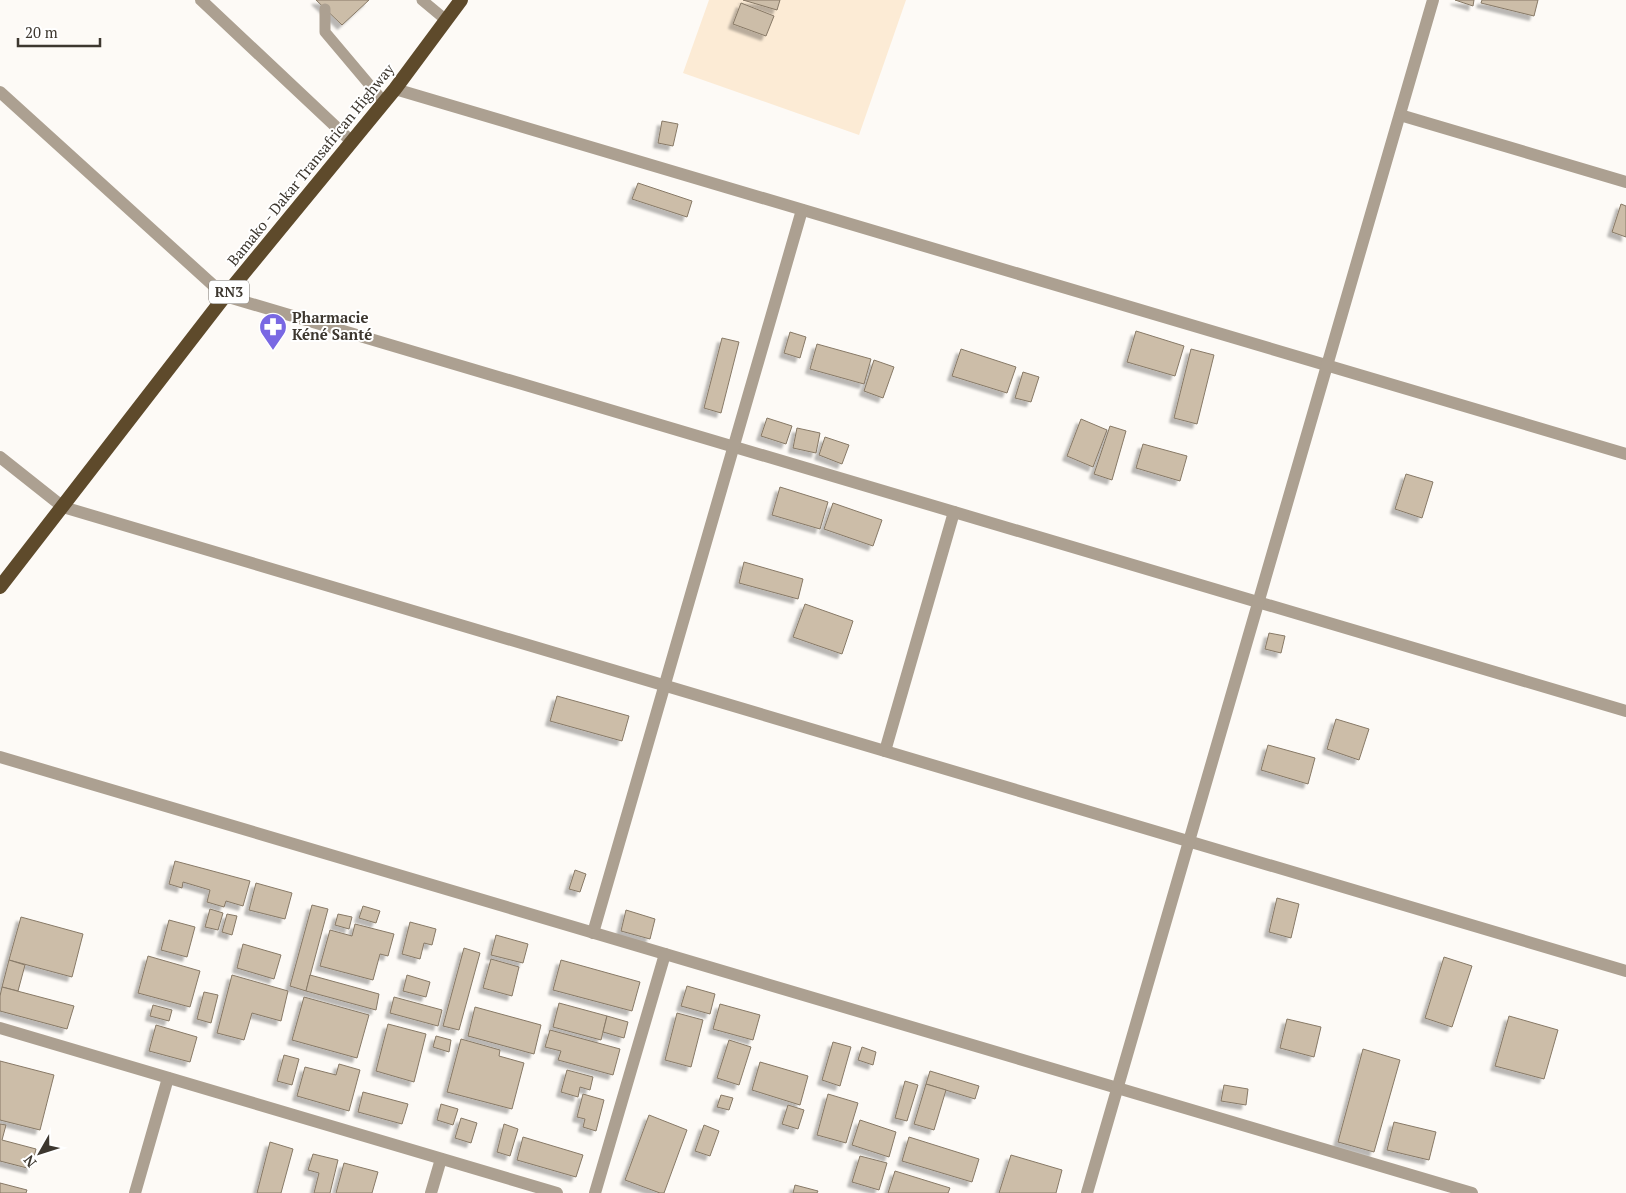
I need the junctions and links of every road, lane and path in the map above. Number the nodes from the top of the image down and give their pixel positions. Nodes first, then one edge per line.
1 (201, 0) edge
2 (422, 0) edge
3 (461, 0) edge
4 (1433, 0) edge
5 (325, 9) dead end
6 (446, 20) junction
7 (394, 89) junction
8 (0, 92) edge
9 (384, 102) junction
10 (1400, 115) junction
11 (351, 141) junction
12 (1626, 182) edge
13 (802, 210) junction
14 (225, 296) junction
15 (1327, 365) junction
16 (734, 446) junction
17 (1626, 454) edge
18 (0, 457) edge
19 (62, 507) junction
20 (954, 512) junction
21 (0, 587) edge
22 (1259, 602) junction
23 (664, 686) junction
24 (1626, 711) edge
25 (885, 751) junction
26 (0, 757) edge
27 (1189, 841) junction
28 (593, 933) junction
29 (665, 954) junction
30 (1626, 971) edge
31 (0, 1028) edge
32 (168, 1078) junction
33 (1118, 1088) junction
34 (441, 1159) junction
35 (135, 1193) edge
36 (432, 1193) edge
37 (557, 1193) edge
38 (595, 1193) edge
39 (1088, 1193) edge
40 (1472, 1193) edge

1 - 11 street
2 - 6 lane
3 - 6 highway, Bamako - Dakar Transafrican Highway / RN3
4 - 10 street
5 - 9 lane
6 - 7 highway, Bamako - Dakar Transafrican Highway / RN3
7 - 9 highway, Bamako - Dakar Transafrican Highway / RN3
7 - 13 street
8 - 14 street
9 - 11 highway, Bamako - Dakar Transafrican Highway / RN3
10 - 12 street
10 - 15 street
11 - 14 highway, Bamako - Dakar Transafrican Highway / RN3
13 - 15 street
13 - 16 street
14 - 16 street
14 - 19 highway, Bamako - Dakar Transafrican Highway / RN3
15 - 17 street
15 - 22 street
16 - 20 street
16 - 23 street
18 - 19 street
19 - 21 highway, Bamako - Dakar Transafrican Highway / RN3
19 - 23 street
20 - 22 street
20 - 25 street
22 - 24 street
22 - 27 street
23 - 25 street
23 - 28 street
25 - 27 street
26 - 28 street
27 - 30 street
27 - 33 street
28 - 29 street
29 - 33 street
29 - 38 street
31 - 32 street
32 - 34 street
32 - 35 street
33 - 39 street
33 - 40 street
34 - 36 street
34 - 37 street

